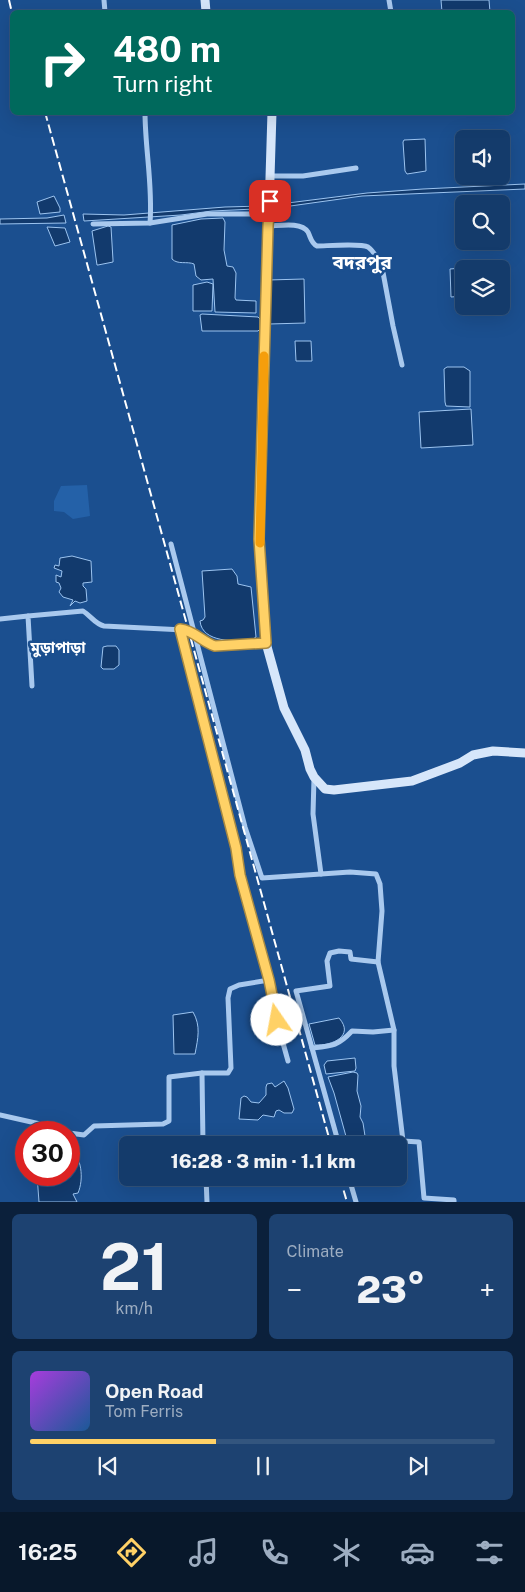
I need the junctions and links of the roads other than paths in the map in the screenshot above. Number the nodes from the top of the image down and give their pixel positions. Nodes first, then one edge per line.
1 (145, 115) edge
2 (272, 115) edge
3 (356, 168) dead end
4 (271, 176) junction
5 (268, 214) junction
6 (150, 220) junction
7 (93, 224) dead end
8 (268, 226) junction
9 (402, 366) dead end
10 (171, 544) dead end
11 (28, 616) junction
12 (0, 619) edge
13 (180, 629) junction
14 (193, 632) junction
15 (266, 643) junction
16 (32, 686) dead end
17 (525, 753) edge
18 (314, 777) junction
19 (321, 874) junction
20 (378, 962) junction
21 (269, 980) junction
22 (394, 1030) junction
23 (312, 1048) junction
24 (288, 1061) dead end
25 (202, 1073) junction
26 (0, 1115) edge
27 (27, 1121) edge
28 (80, 1134) edge
29 (203, 1136) edge
30 (337, 1136) edge
31 (206, 1186) edge
32 (351, 1186) edge
33 (207, 1202) edge
34 (356, 1202) edge
35 (454, 1202) edge

1 - 6 street
2 - 4 main road
3 - 4 street
4 - 5 main road
5 - 6 street
5 - 8 main road
6 - 7 street
8 - 9 street
8 - 15 main road
10 - 14 street
11 - 12 street
11 - 13 street
11 - 16 street
13 - 14 street
13 - 21 street
14 - 15 street
14 - 19 street
15 - 18 main road
17 - 18 main road
18 - 19 street
19 - 20 street
20 - 22 street
20 - 23 street
21 - 24 street
21 - 25 street
22 - 23 street
22 - 35 street
23 - 30 street
25 - 28 street
25 - 29 street
26 - 27 street
31 - 33 street
32 - 34 street

